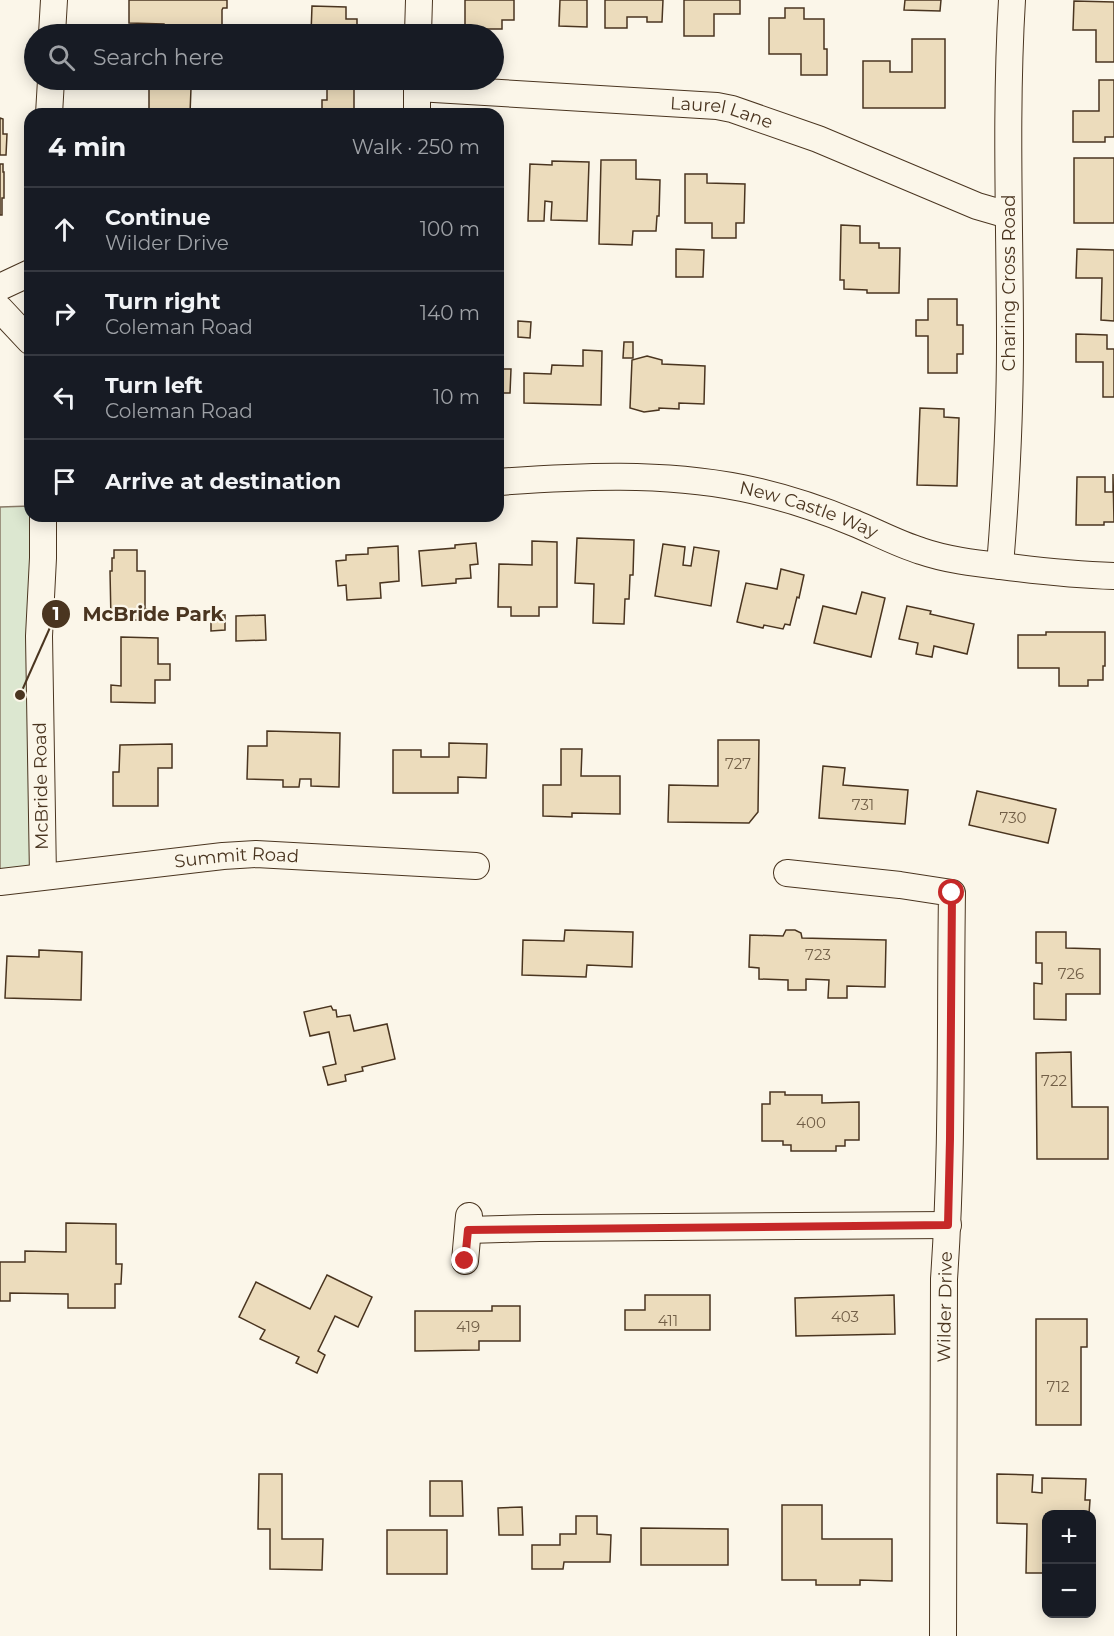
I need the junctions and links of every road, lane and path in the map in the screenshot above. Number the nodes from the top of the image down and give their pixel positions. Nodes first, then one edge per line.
1 (54, 0) edge
2 (419, 0) edge
3 (1012, 0) edge
4 (53, 24) edge
5 (418, 24) edge
6 (50, 90) edge
7 (417, 90) edge
8 (499, 90) edge
9 (49, 108) edge
10 (417, 108) edge
11 (1008, 216) junction
12 (24, 276) edge
13 (0, 287) edge
14 (0, 309) edge
15 (24, 335) edge
16 (504, 482) edge
17 (43, 522) edge
18 (1000, 566) junction
19 (1114, 576) edge
20 (476, 866) dead end
21 (787, 873) dead end
22 (43, 876) junction
23 (0, 882) edge
24 (948, 1225) junction
25 (465, 1261) dead end
26 (943, 1636) edge

1 - 4 street
2 - 5 street
3 - 11 street, Charing Cross Road
6 - 9 street
7 - 10 street
8 - 11 street, Laurel Lane
11 - 18 street, Charing Cross Road
12 - 13 street
14 - 15 street
16 - 18 street, New Castle Way
17 - 22 street, McBride Road
18 - 19 street, New Castle Way
20 - 22 street, Summit Road
21 - 24 street, Wilder Drive
22 - 23 street, Summit Road
24 - 25 street
24 - 26 street, Wilder Drive

